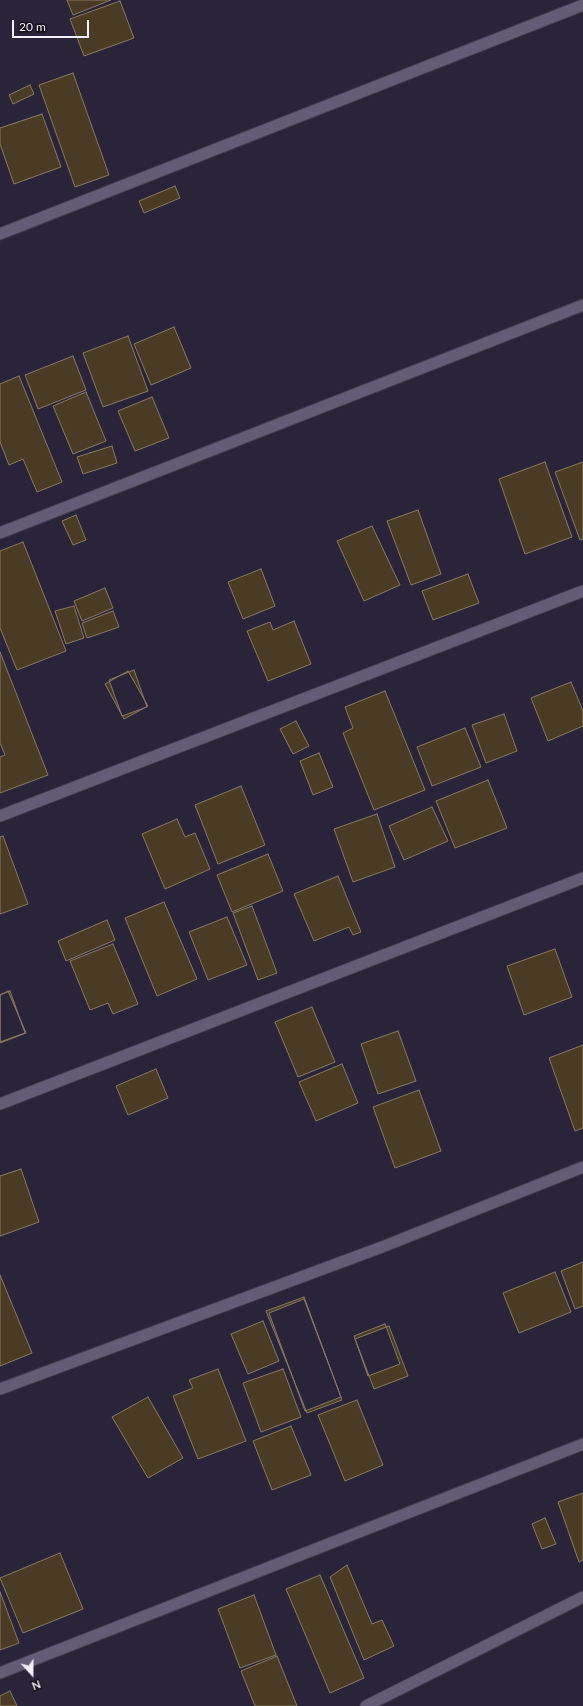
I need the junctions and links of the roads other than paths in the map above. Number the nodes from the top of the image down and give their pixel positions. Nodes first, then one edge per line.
1 (583, 5) edge
2 (0, 234) edge
3 (583, 306) edge
4 (0, 533) edge
5 (583, 591) edge
6 (0, 816) edge
7 (583, 878) edge
8 (0, 1104) edge
9 (583, 1167) edge
10 (0, 1389) edge
11 (583, 1444) edge
12 (583, 1597) edge
13 (0, 1673) edge
14 (366, 1706) edge

1 - 2 street
3 - 4 street
5 - 6 street
7 - 8 street
9 - 10 street
11 - 13 street
12 - 14 street

